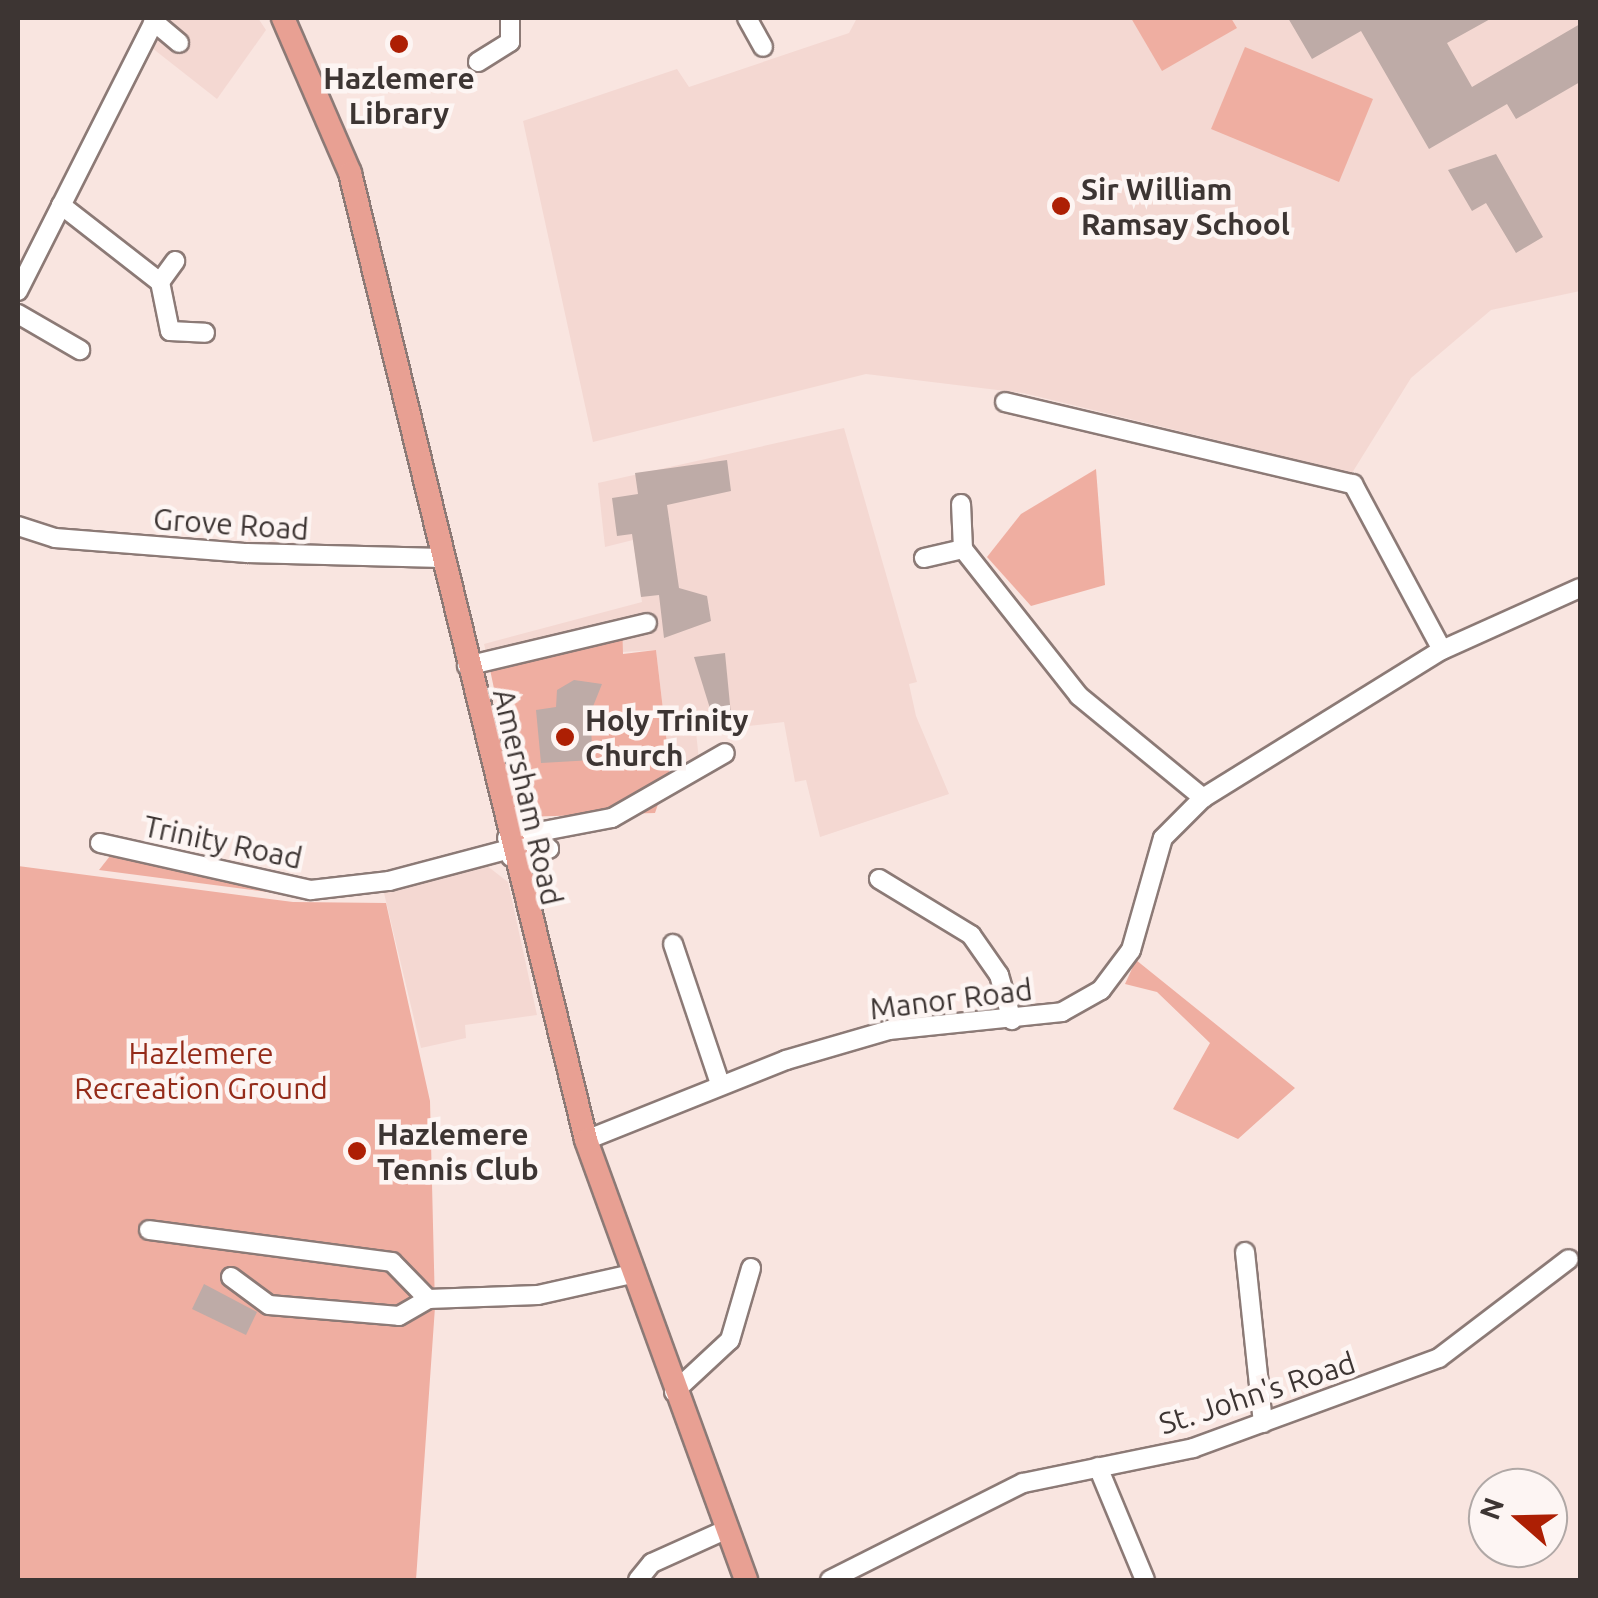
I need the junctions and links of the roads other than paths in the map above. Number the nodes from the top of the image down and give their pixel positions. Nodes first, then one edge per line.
1 (283, 18) edge
2 (510, 18) edge
3 (747, 18) edge
4 (154, 20) edge
5 (179, 43) dead end
6 (762, 48) dead end
7 (478, 62) dead end
8 (61, 205) junction
9 (175, 261) dead end
10 (160, 282) junction
11 (18, 291) edge
12 (18, 314) edge
13 (205, 334) dead end
14 (80, 350) dead end
15 (1005, 402) dead end
16 (961, 504) dead end
17 (18, 526) edge
18 (963, 550) junction
19 (442, 558) junction
20 (924, 558) dead end
21 (1580, 588) edge
22 (647, 622) dead end
23 (1442, 650) junction
24 (467, 666) junction
25 (726, 753) dead end
26 (1203, 798) junction
27 (100, 843) dead end
28 (509, 848) junction
29 (549, 849) dead end
30 (879, 879) dead end
31 (672, 944) dead end
32 (1012, 1020) junction
33 (720, 1084) junction
34 (586, 1140) junction
35 (149, 1230) dead end
36 (1245, 1252) dead end
37 (1569, 1259) dead end
38 (751, 1268) dead end
39 (632, 1274) junction
40 (231, 1277) dead end
41 (428, 1298) junction
42 (674, 1392) junction
43 (1263, 1423) junction
44 (1098, 1467) junction
45 (725, 1530) junction
46 (638, 1580) edge
47 (746, 1580) edge
48 (830, 1580) edge
49 (1145, 1580) edge

1 - 19 main road, Amersham Road
2 - 7 street
3 - 6 street
4 - 5 street
4 - 8 street
8 - 10 street
8 - 11 street
9 - 10 street
10 - 13 street
12 - 14 street
15 - 23 street
16 - 18 street
17 - 19 street, Grove Road
18 - 20 street
18 - 26 street
19 - 24 main road, Amersham Road
21 - 23 street, Manor Road
22 - 24 street
23 - 26 street, Manor Road
24 - 28 main road, Amersham Road
25 - 28 street
26 - 32 street, Manor Road
27 - 28 street, Trinity Road
28 - 29 street
28 - 34 main road, Amersham Road
30 - 32 street
31 - 33 street
32 - 33 street, Manor Road
33 - 34 street, Manor Road
34 - 39 main road, Amersham Road
35 - 41 street
36 - 43 street
37 - 43 street, St. John's Road
38 - 42 street
39 - 41 street
39 - 42 main road, Amersham Road
40 - 41 street
42 - 45 main road, Amersham Road
43 - 44 street, St. John's Road
44 - 48 street, St. John's Road
44 - 49 street
45 - 46 street
45 - 47 main road, Amersham Road

